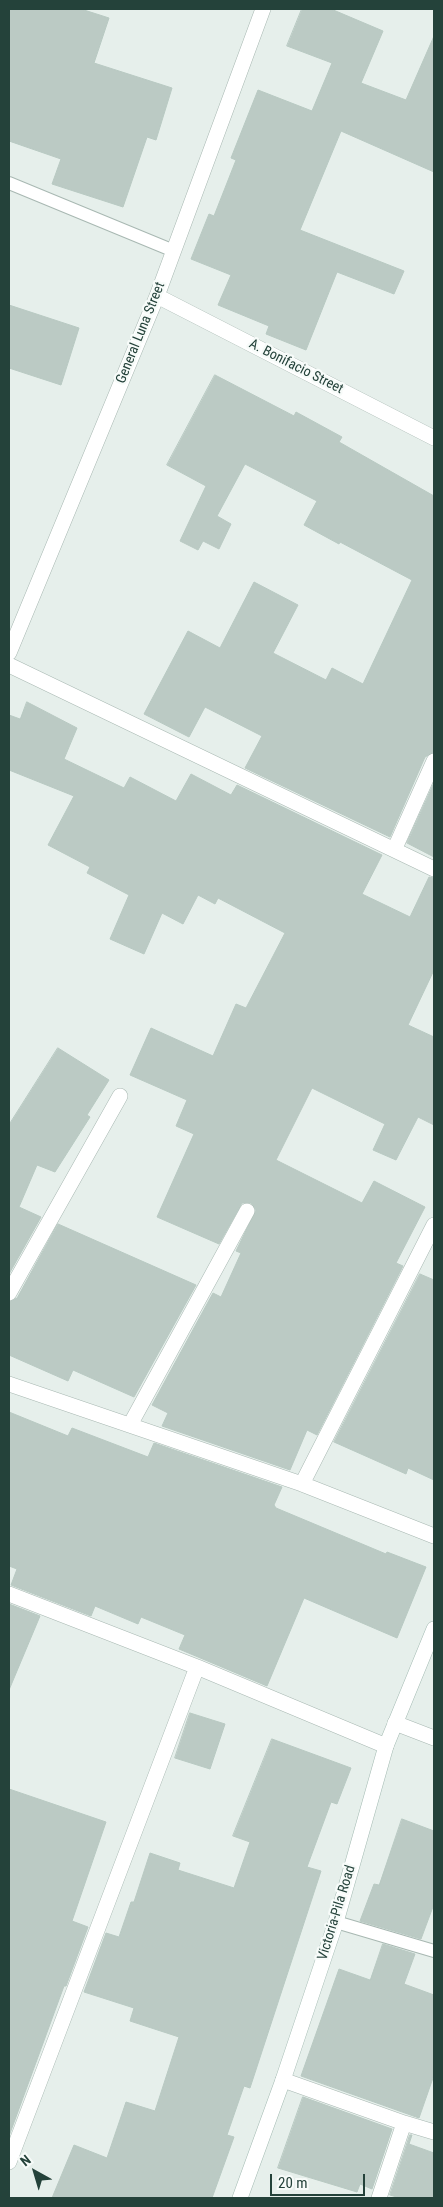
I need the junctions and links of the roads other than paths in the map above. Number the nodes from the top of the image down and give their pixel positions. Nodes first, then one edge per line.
1 (263, 9) edge
2 (9, 184) edge
3 (174, 251) junction
4 (157, 296) junction
5 (434, 438) edge
6 (9, 653) edge
7 (9, 664) edge
8 (434, 760) edge
9 (395, 848) junction
10 (434, 869) edge
11 (120, 1096) dead end
12 (247, 1210) dead end
13 (434, 1225) edge
14 (9, 1293) edge
15 (9, 1384) edge
16 (130, 1425) junction
17 (302, 1484) junction
18 (434, 1536) edge
19 (9, 1594) edge
20 (434, 1629) edge
21 (197, 1667) junction
22 (395, 1723) junction
23 (434, 1738) edge
24 (386, 1746) junction
25 (336, 1922) junction
26 (434, 1951) edge
27 (284, 2080) junction
28 (404, 2123) junction
29 (434, 2132) edge
30 (9, 2162) edge
31 (240, 2198) edge
32 (379, 2198) edge

1 - 3 street, General Luna Street
2 - 3 lane
3 - 4 street, General Luna Street
4 - 5 street, A. Bonifacio Street
4 - 6 street, General Luna Street
7 - 9 street
8 - 9 street
9 - 10 street
11 - 14 street
12 - 16 street
13 - 17 street
15 - 16 street
16 - 17 street
17 - 18 street
19 - 21 street
20 - 22 street, Victoria-Pila Road
21 - 24 street
21 - 30 street
22 - 23 street
22 - 24 street, Victoria-Pila Road
24 - 25 street, Victoria-Pila Road
25 - 26 lane
25 - 27 street, Victoria-Pila Road
27 - 28 street
27 - 31 street, Victoria-Pila Road
28 - 29 street
28 - 32 street

